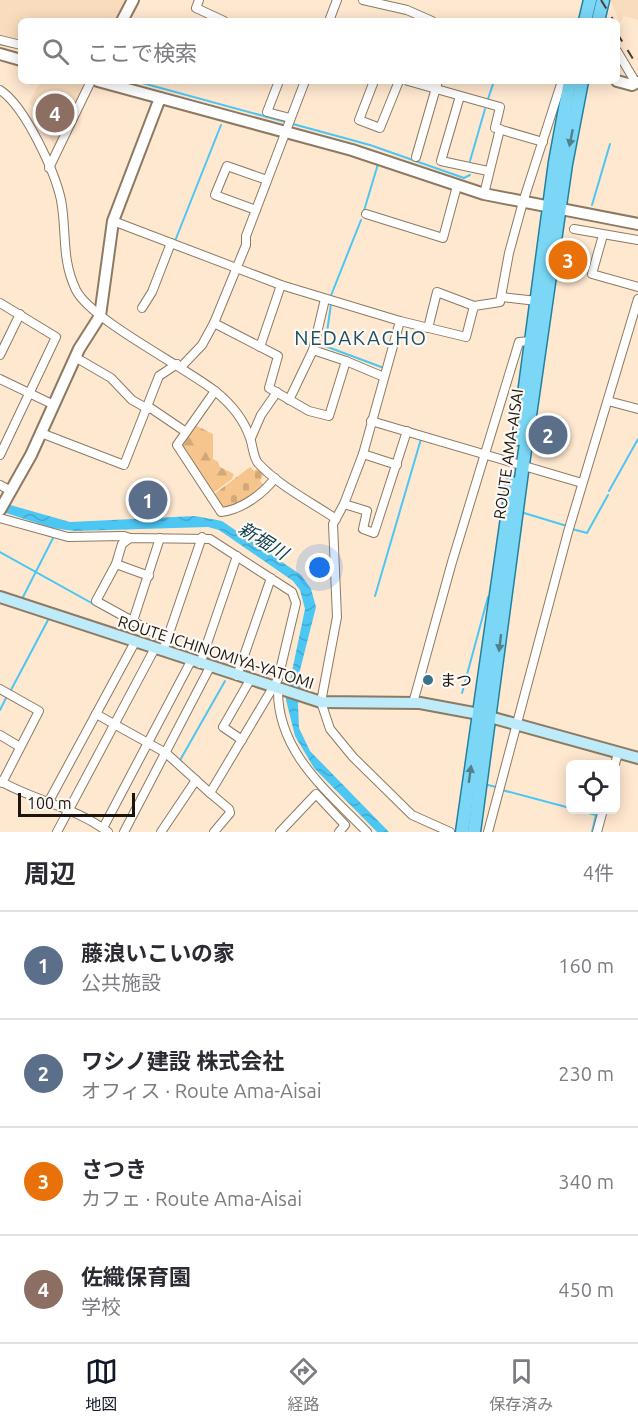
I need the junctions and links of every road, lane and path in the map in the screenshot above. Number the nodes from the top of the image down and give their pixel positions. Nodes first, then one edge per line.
1 (133, 0) edge
2 (199, 0) edge
3 (337, 0) edge
4 (363, 0) edge
5 (603, 0) edge
6 (589, 1) edge
7 (392, 3) edge
8 (124, 18) edge
9 (218, 18) edge
10 (330, 18) edge
11 (425, 18) edge
12 (586, 18) edge
13 (598, 18) edge
14 (0, 40) edge
15 (18, 44) edge
16 (0, 54) edge
17 (620, 56) edge
18 (18, 59) edge
19 (620, 82) edge
20 (637, 82) edge
21 (91, 84) edge
22 (109, 84) edge
23 (278, 84) edge
24 (304, 84) edge
25 (373, 84) edge
26 (398, 84) edge
27 (561, 84) edge
28 (570, 84) edge
29 (581, 84) edge
30 (437, 85) edge
31 (0, 90) edge
32 (460, 96) junction
33 (160, 98) junction
34 (288, 124) junction
35 (500, 129) junction
36 (543, 142) junction
37 (416, 157) dead end
38 (49, 168) junction
39 (488, 171) junction
40 (267, 180) junction
41 (457, 186) junction
42 (484, 194) junction
43 (523, 202) junction
44 (555, 209) junction
45 (256, 210) junction
46 (366, 214) dead end
47 (113, 221) junction
48 (638, 224) edge
49 (574, 229) dead end
50 (603, 236) junction
51 (638, 240) edge
52 (171, 243) junction
53 (237, 269) junction
54 (281, 285) junction
55 (638, 287) edge
56 (502, 297) junction
57 (325, 299) junction
58 (638, 299) edge
59 (537, 300) junction
60 (0, 303) edge
61 (474, 306) junction
62 (142, 308) dead end
63 (20, 314) junction
64 (100, 316) junction
65 (635, 319) edge
66 (400, 321) junction
67 (214, 323) junction
68 (428, 328) junction
69 (531, 341) junction
70 (260, 347) junction
71 (313, 350) junction
72 (0, 355) edge
73 (75, 357) junction
74 (346, 361) junction
75 (179, 366) junction
76 (384, 377) junction
77 (0, 379) edge
78 (214, 391) junction
79 (276, 392) junction
80 (29, 393) junction
81 (289, 400) junction
82 (608, 401) junction
83 (54, 405) junction
84 (148, 408) junction
85 (638, 409) edge
86 (371, 422) junction
87 (186, 432) junction
88 (407, 432) junction
89 (41, 433) junction
90 (251, 438) junction
91 (363, 454) junction
92 (486, 454) junction
93 (0, 455) edge
94 (519, 463) junction
95 (397, 465) junction
96 (275, 478) junction
97 (582, 483) junction
98 (0, 485) edge
99 (9, 495) junction
100 (344, 504) junction
101 (0, 510) edge
102 (0, 518) edge
103 (336, 519) junction
104 (202, 537) junction
105 (130, 538) junction
106 (160, 538) junction
107 (237, 556) junction
108 (116, 564) junction
109 (148, 576) junction
110 (271, 578) junction
111 (0, 597) edge
112 (133, 621) junction
113 (167, 640) junction
114 (135, 642) junction
115 (159, 650) junction
116 (201, 664) junction
117 (237, 676) junction
118 (250, 680) junction
119 (0, 689) edge
120 (278, 689) junction
121 (321, 702) junction
122 (413, 703) junction
123 (96, 714) junction
124 (484, 716) junction
125 (115, 725) junction
126 (516, 725) junction
127 (0, 735) edge
128 (242, 740) junction
129 (148, 743) junction
130 (20, 747) junction
131 (166, 753) junction
132 (618, 753) junction
133 (638, 758) edge
134 (616, 760) edge
135 (196, 780) junction
136 (1, 782) edge
137 (210, 793) junction
138 (49, 801) junction
139 (68, 809) junction
140 (602, 814) edge
141 (105, 830) edge
142 (437, 830) edge
143 (57, 832) edge
144 (124, 832) edge
145 (161, 832) edge
146 (214, 832) edge
147 (280, 832) edge
148 (339, 832) edge
149 (367, 832) edge
150 (450, 832) edge
151 (462, 832) edge
152 (474, 832) edge
153 (488, 832) edge
154 (597, 832) edge

1 - 8 street
2 - 9 street
3 - 10 street
4 - 7 street
5 - 13 main road
6 - 12 main road
7 - 11 street
14 - 15 street
16 - 18 street
17 - 20 street
19 - 20 street
21 - 38 street
22 - 33 street
23 - 34 street
24 - 34 street
25 - 26 street
27 - 36 street
28 - 44 main road, ROUTE AMA-AISAI
29 -> 44 main road, ROUTE AMA-AISAI
30 - 32 street
30 - 37 street
31 - 38 street
32 - 35 street
32 - 39 street
33 - 34 street
33 - 47 street
34 - 40 street
34 - 41 street
35 - 36 street
35 - 39 street
36 - 43 street
38 - 64 street
39 - 42 street
40 - 45 street
40 - 45 street
41 - 42 street
41 - 46 street
42 - 43 street
43 - 44 street
43 - 56 street
44 - 48 street
44 - 59 main road, ROUTE AMA-AISAI
44 - 94 main road, ROUTE AMA-AISAI
45 - 53 street
47 - 52 street
47 - 64 street
49 - 50 street
50 - 51 street
50 - 55 street
52 - 53 street
52 - 62 street
53 - 54 street
53 - 67 street
54 - 57 street
54 - 70 street
56 - 59 street
56 - 61 street
57 - 66 street
57 - 71 street
58 - 65 street
59 - 69 main road, ROUTE AMA-AISAI
60 - 63 street
61 - 68 street
61 - 68 street
63 - 72 street
63 - 80 street
64 - 73 street
64 - 75 street
65 - 82 street
66 - 68 street
66 - 76 street
67 - 70 street
67 - 75 street
69 - 92 street
69 - 94 main road, ROUTE AMA-AISAI
70 - 79 street
71 - 74 street
71 - 81 street
73 - 83 street
73 - 84 street
74 - 76 street
74 - 81 street
75 - 78 street
75 - 84 street
76 - 86 street
77 - 80 street
78 - 87 street
78 - 90 street
79 - 81 street
79 - 90 street
80 - 83 street
80 - 93 street
82 - 85 street
82 - 97 street
83 - 89 street
84 - 87 street
84 - 89 street
86 - 88 street
86 - 91 street
87 - 96 street
88 - 92 street
88 - 95 street
89 - 99 street
90 - 96 street
91 - 95 street
91 - 100 street
92 - 94 street
92 - 122 street
94 - 97 street
94 - 124 main road, ROUTE AMA-AISAI
95 - 100 street
96 - 103 street
97 - 126 street
98 - 99 street
99 - 101 street
100 - 103 street
102 - 105 street
103 - 121 street
104 - 106 street
104 - 107 street
104 - 113 street
105 - 106 street
105 - 108 street
106 - 109 street
107 - 110 street
107 - 116 street
108 - 109 street
108 - 112 street
109 - 112 street
110 - 117 street
110 - 120 street
111 - 114 main road, ROUTE ICHINOMIYA-YATOMI
112 - 113 street
113 - 115 street
114 - 115 main road, ROUTE ICHINOMIYA-YATOMI
114 - 123 street
115 - 116 main road, ROUTE ICHINOMIYA-YATOMI
115 - 125 street
116 - 117 main road, ROUTE ICHINOMIYA-YATOMI
116 - 129 street
116 - 131 street
117 - 118 main road, ROUTE ICHINOMIYA-YATOMI
118 - 120 main road, ROUTE ICHINOMIYA-YATOMI
118 - 128 street
119 - 130 street
120 - 121 main road, ROUTE ICHINOMIYA-YATOMI
120 - 128 street
120 - 149 street
121 - 122 main road, ROUTE ICHINOMIYA-YATOMI
121 - 142 street
122 - 124 main road, ROUTE ICHINOMIYA-YATOMI
123 - 125 street
123 - 138 street
124 - 126 main road, ROUTE ICHINOMIYA-YATOMI
151 -> 124 main road, ROUTE AMA-AISAI
124 - 152 main road, ROUTE AMA-AISAI
125 - 129 street
125 - 139 street
126 - 132 main road, ROUTE ICHINOMIYA-YATOMI
126 - 153 street
127 - 130 street
128 - 137 street
129 - 131 street
129 - 141 street
130 - 136 street
131 - 135 street
131 - 144 street
132 - 133 main road, ROUTE ICHINOMIYA-YATOMI
132 - 134 street
135 - 137 street
135 - 145 street
136 - 138 street
137 - 146 street
138 - 139 street
139 - 141 street
139 - 143 street
140 - 154 street
142 - 150 street
147 - 148 street

